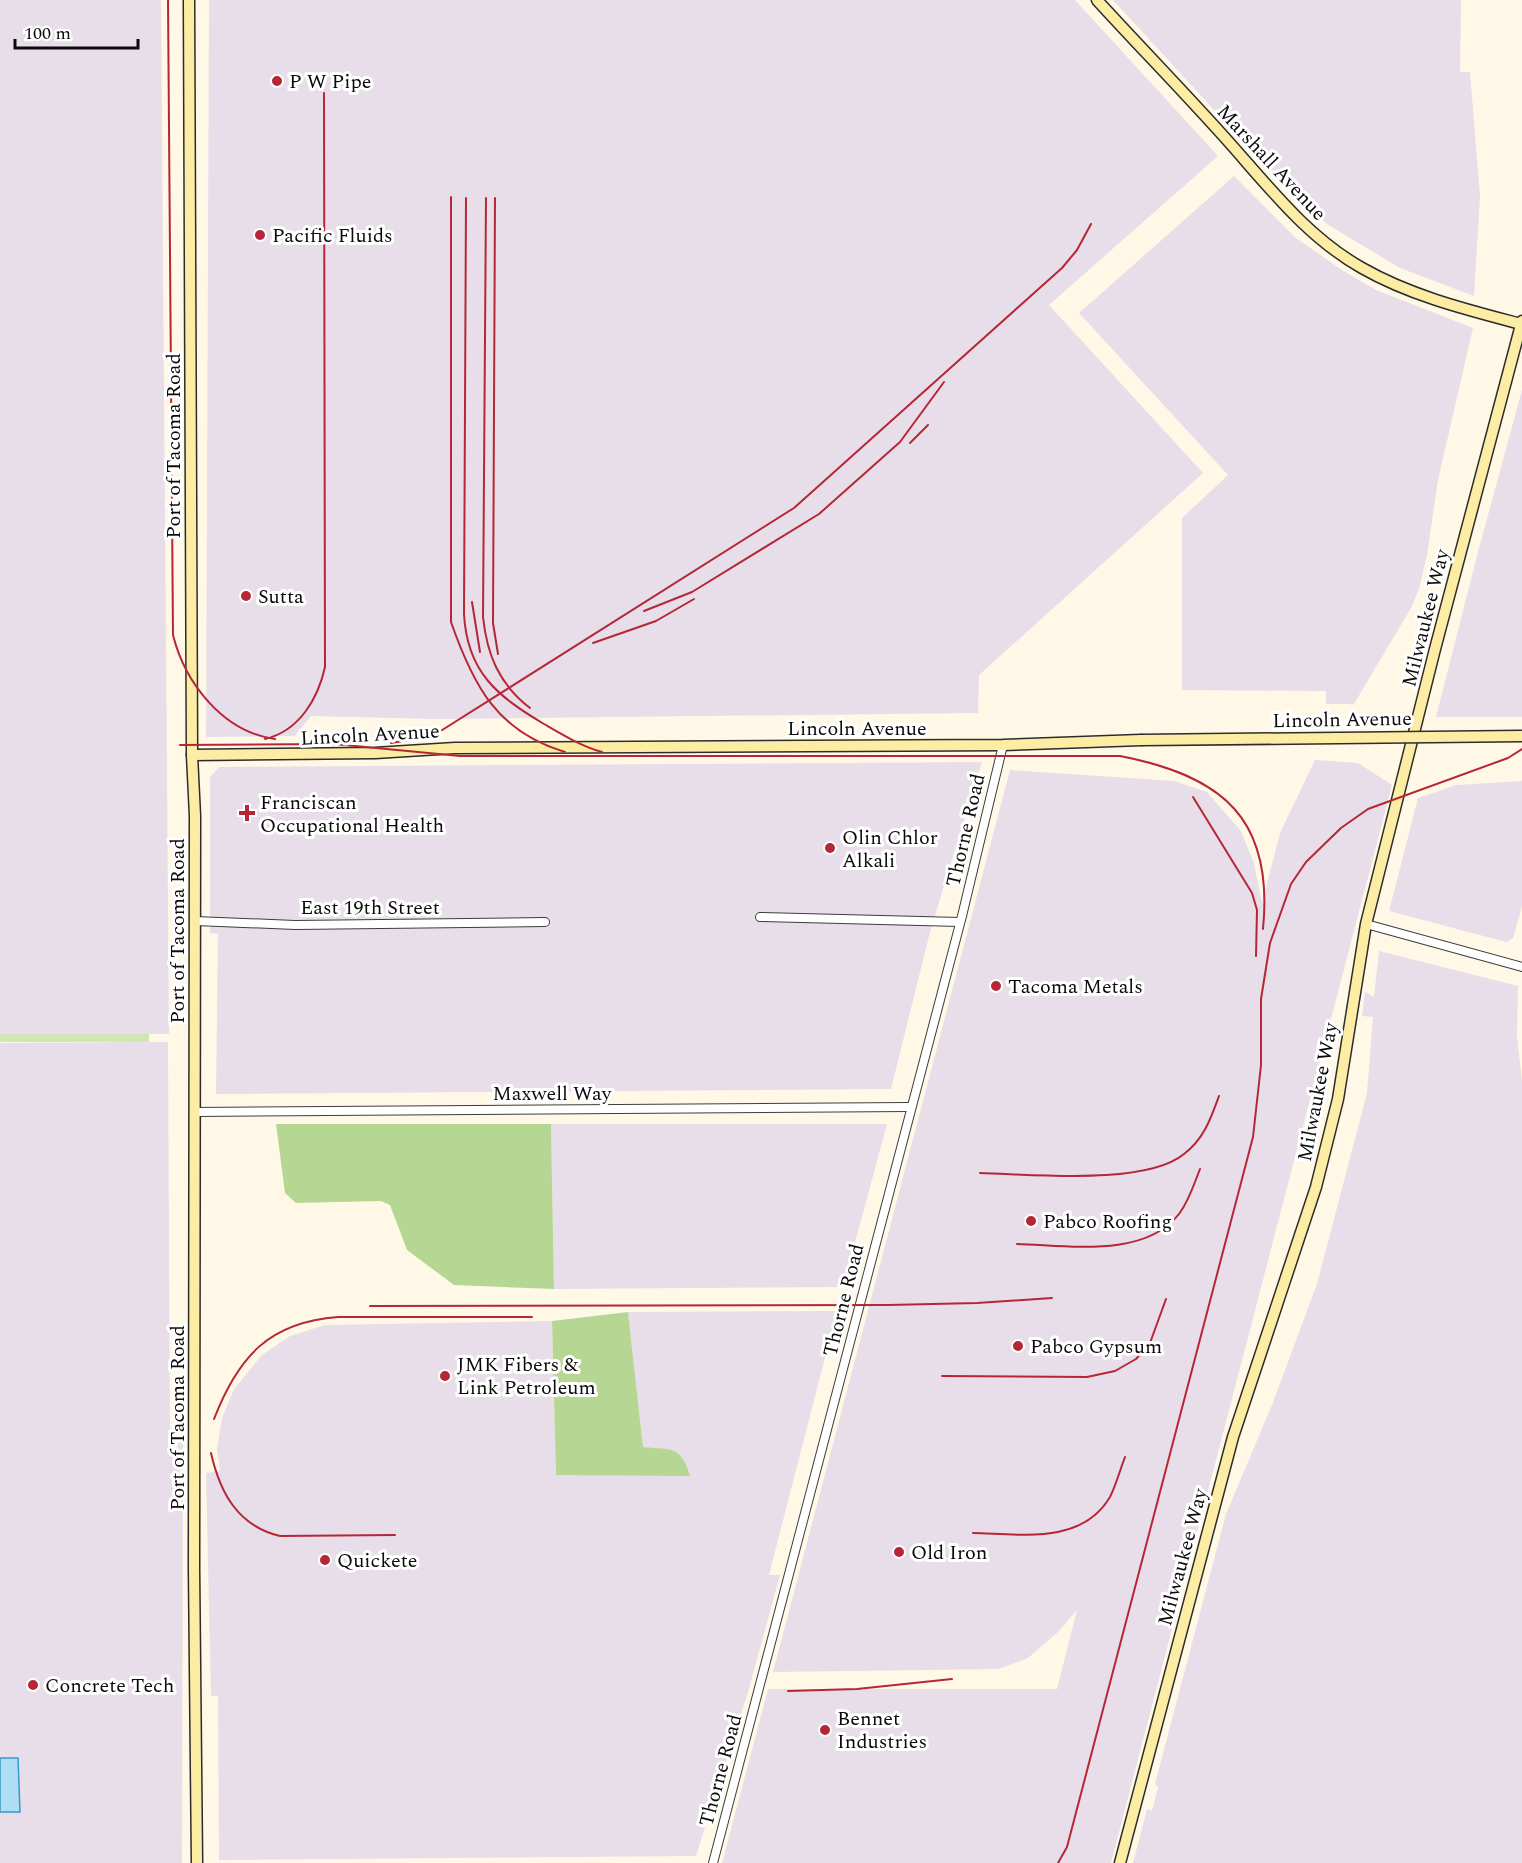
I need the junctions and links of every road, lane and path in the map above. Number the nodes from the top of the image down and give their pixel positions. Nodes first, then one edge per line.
1 (189, 0) edge
2 (1097, 0) edge
3 (1522, 322) edge
4 (1522, 736) edge
5 (1003, 745) junction
6 (192, 755) junction
7 (760, 917) dead end
8 (195, 921) junction
9 (545, 922) dead end
10 (960, 922) junction
11 (1366, 924) junction
12 (1522, 967) edge
13 (910, 1107) junction
14 (194, 1112) junction
15 (197, 1863) edge
16 (713, 1863) edge
17 (1120, 1863) edge

1 - 6 street, Port of Tacoma Road
2 - 3 street, Marshall Avenue
3 - 11 street, Milwaukee Way
4 - 5 street, Lincoln Avenue, bridge
5 - 6 street, Lincoln Avenue
5 - 10 street, Thorne Road
6 - 8 street, Port of Tacoma Road
7 - 10 street
8 - 9 street, East 19th Street
8 - 14 street, Port of Tacoma Road
10 - 13 street, Thorne Road
11 - 12 street
11 - 17 street, Milwaukee Way
13 - 14 street, Maxwell Way
13 - 16 street, Thorne Road
14 - 15 street, Port of Tacoma Road

